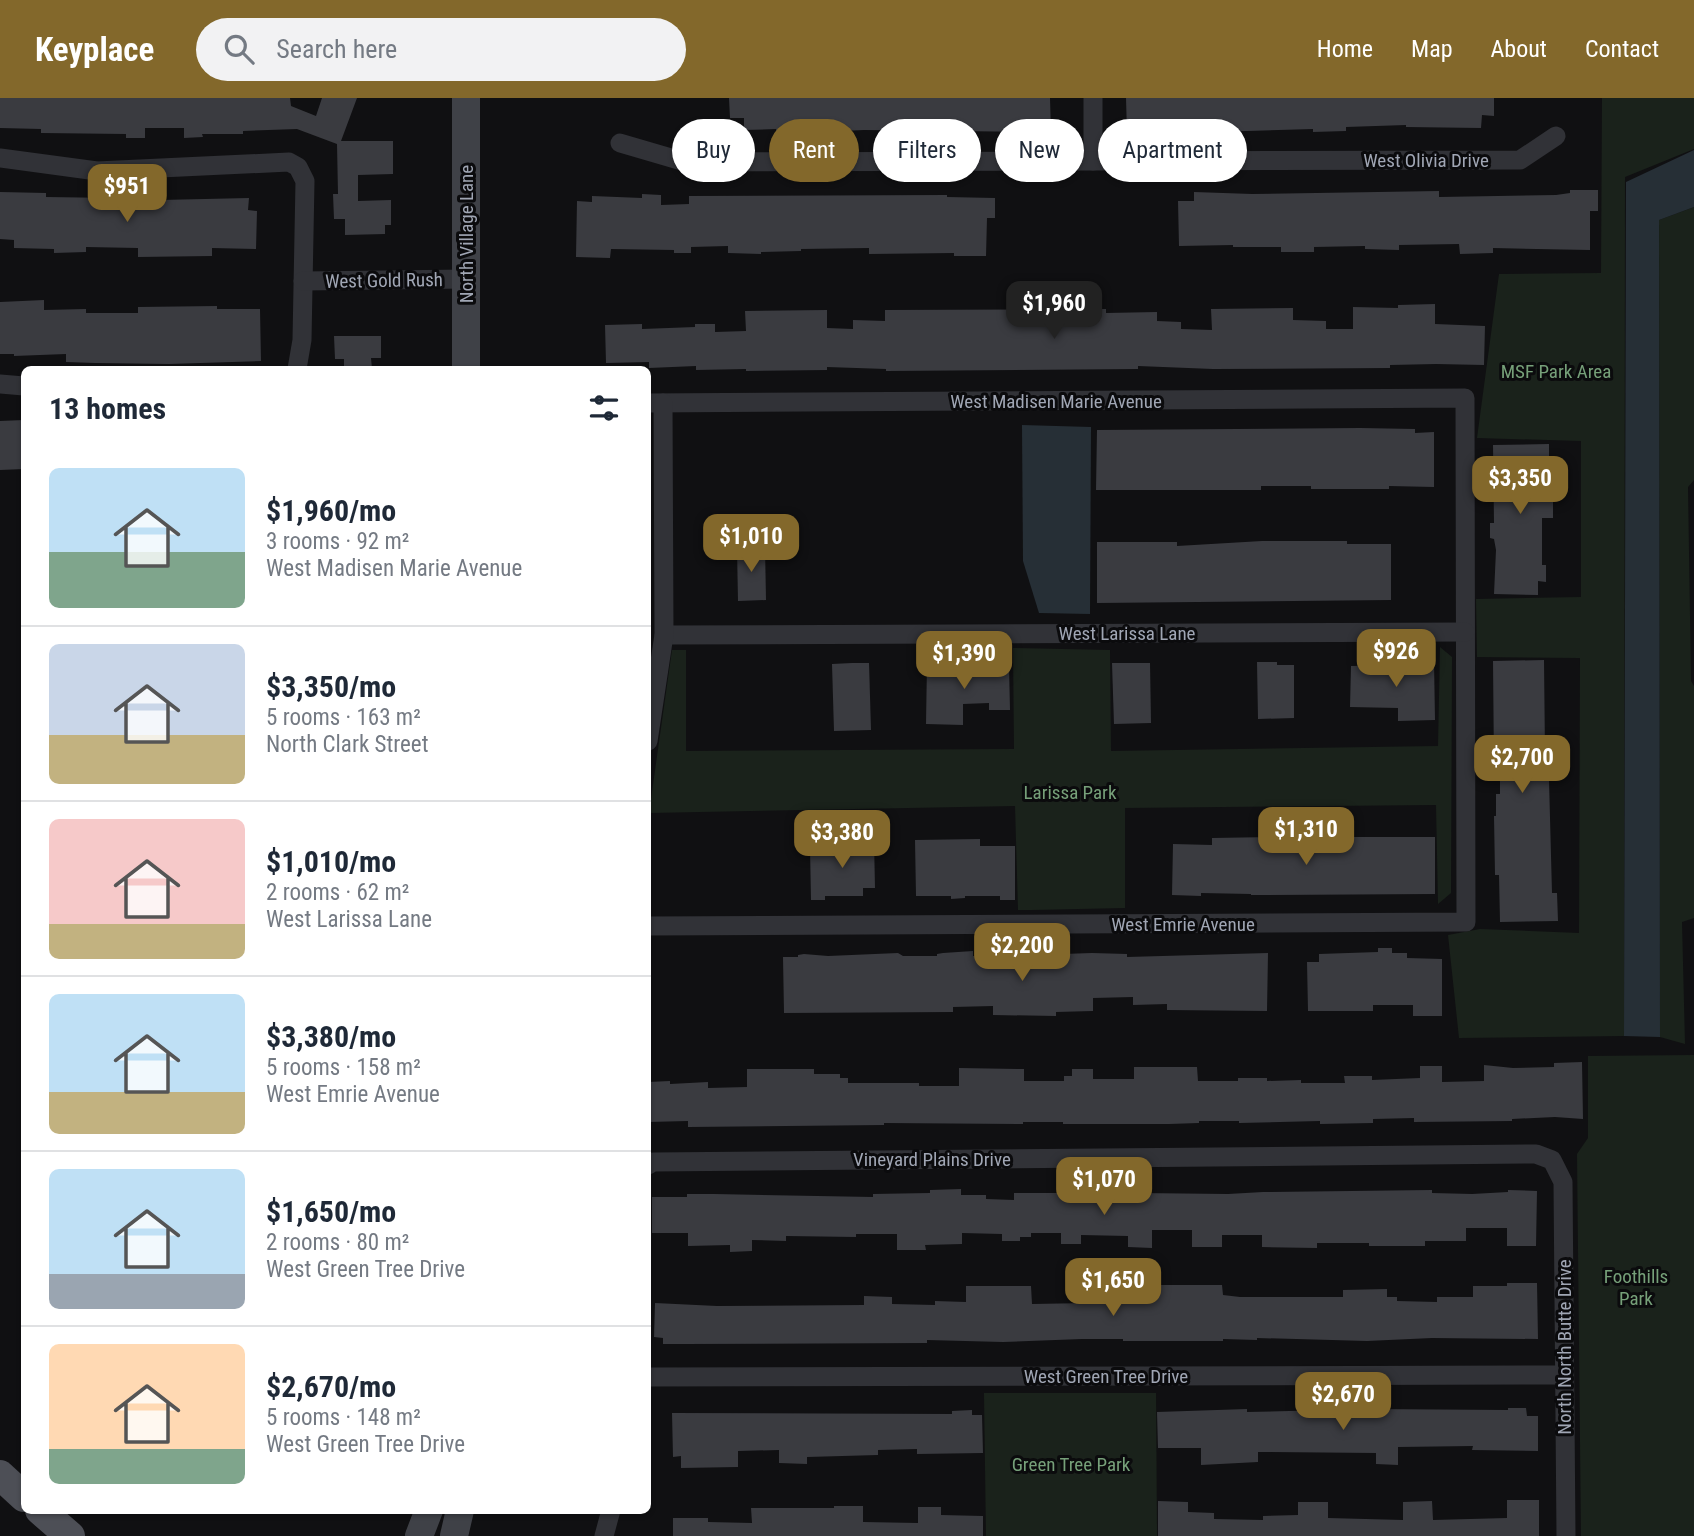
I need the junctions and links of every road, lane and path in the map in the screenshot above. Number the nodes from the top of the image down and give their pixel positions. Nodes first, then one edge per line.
1 (466, 98) edge
2 (1093, 98) edge
3 (1556, 136) dead end
4 (620, 143) dead end
5 (0, 158) edge
6 (1093, 161) junction
7 (466, 279) junction
8 (303, 281) junction
9 (298, 366) edge
10 (466, 366) edge
11 (0, 384) edge
12 (21, 386) edge
13 (655, 403) edge
14 (1465, 632) junction
15 (664, 635) junction
16 (651, 721) edge
17 (651, 926) edge
18 (1552, 1160) joint
19 (651, 1163) edge
20 (1564, 1375) junction
21 (651, 1377) edge
22 (0, 1475) edge
23 (21, 1494) edge
24 (45, 1514) edge
25 (427, 1514) edge
26 (459, 1514) edge
27 (610, 1514) edge
28 (70, 1536) edge
29 (419, 1536) edge
30 (454, 1536) edge
31 (604, 1536) edge
32 (1566, 1536) edge

1 - 7 street, North Village Lane
2 - 6 street
3 - 6 street, West Olivia Drive
4 - 6 street, West Olivia Drive
5 - 8 street
7 - 8 street, West Gold Rush
7 - 10 street, North Village Lane
8 - 9 street
11 - 12 street
13 - 14 street, West Madisen Marie Avenue
13 - 15 street
14 - 15 street, West Larissa Lane
14 - 17 street, West Emrie Avenue
15 - 16 street
18 - 19 street, Vineyard Plains Drive
18 - 20 street, North North Butte Drive
20 - 21 street, West Green Tree Drive
20 - 32 street, North North Butte Drive
22 - 23 main road
24 - 28 main road
25 - 29 street
26 - 30 street
27 - 31 street

